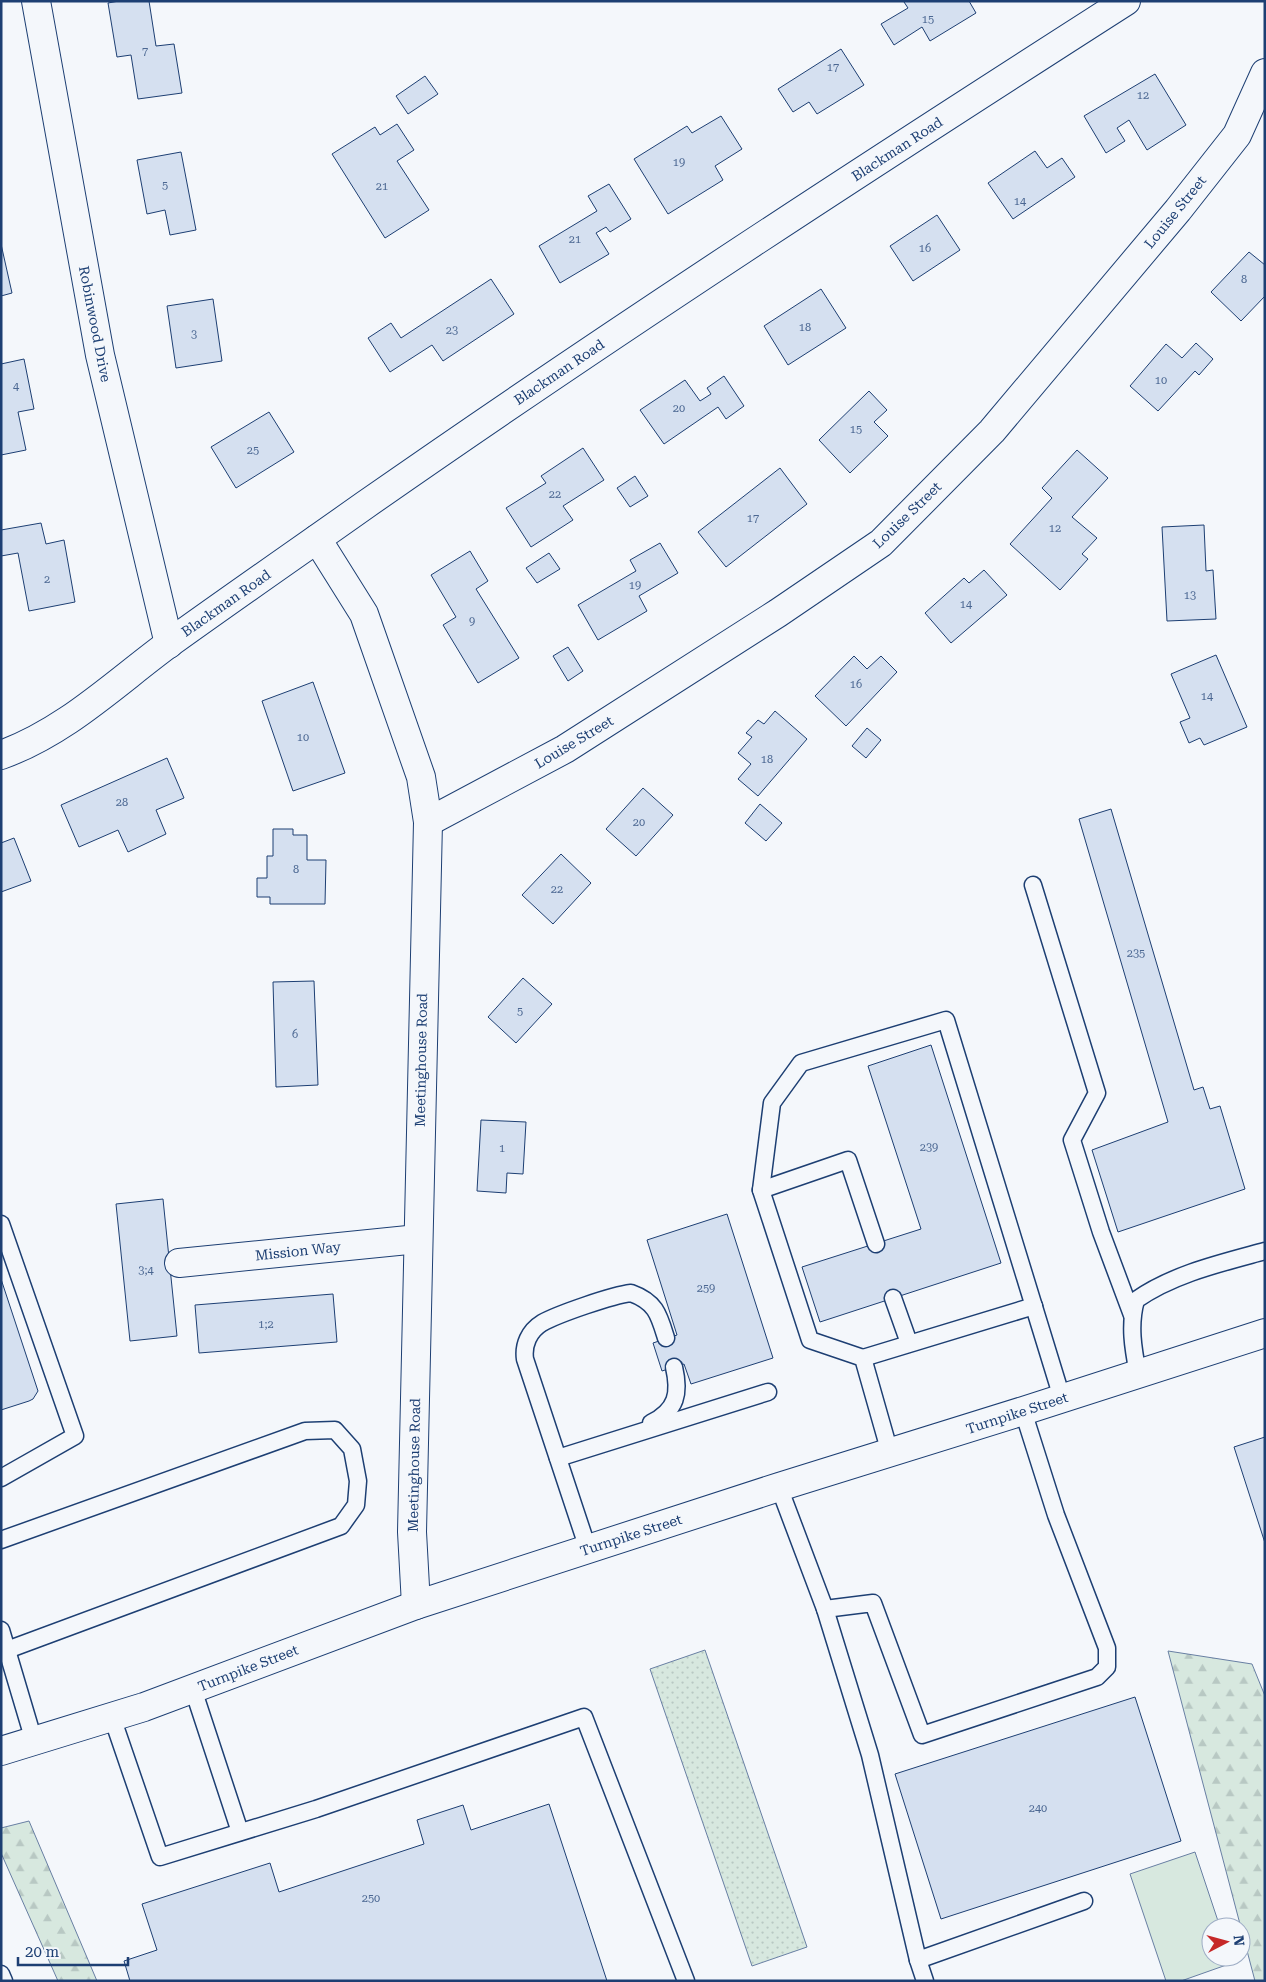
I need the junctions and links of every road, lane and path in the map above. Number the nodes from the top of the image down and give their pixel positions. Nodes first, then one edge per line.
1 (36, 1) edge
2 (1126, 1) edge
3 (1265, 73) edge
4 (317, 539) junction
5 (169, 644) junction
6 (1, 755) edge
7 (428, 822) junction
8 (1033, 885) dead end
9 (761, 1190) junction
10 (1, 1224) edge
11 (418, 1239) junction
12 (876, 1244) dead end
13 (1265, 1251) edge
14 (179, 1263) dead end
15 (893, 1298) dead end
16 (1034, 1306) junction
17 (1132, 1315) junction
18 (1265, 1333) edge
19 (666, 1338) dead end
20 (909, 1343) junction
21 (863, 1358) junction
22 (674, 1367) dead end
23 (1138, 1374) junction
24 (768, 1392) dead end
25 (1062, 1398) junction
26 (1023, 1412) junction
27 (617, 1440) junction
28 (890, 1453) junction
29 (558, 1458) junction
30 (1, 1478) edge
31 (779, 1487) junction
32 (1, 1540) edge
33 (588, 1549) junction
34 (416, 1605) junction
35 (826, 1609) junction
36 (1, 1630) edge
37 (7, 1650) junction
38 (194, 1689) junction
39 (112, 1717) junction
40 (34, 1740) junction
41 (1, 1751) edge
42 (240, 1832) junction
43 (1084, 1901) dead end
44 (918, 1960) junction
45 (1, 1974) edge
46 (4, 1981) edge
47 (686, 1981) edge
48 (925, 1981) edge

1 - 5 street, Robinwood Drive
2 - 4 street, Blackman Road
3 - 7 street, Louise Street
4 - 5 street, Blackman Road
4 - 7 street, Meetinghouse Road
5 - 6 street, Blackman Road
7 - 11 street, Meetinghouse Road
8 - 17 lane
9 - 12 lane
9 - 16 lane
9 - 21 lane
10 - 30 lane
11 - 14 street, Mission Way
11 - 34 street, Meetinghouse Road
13 - 17 lane
15 - 20 lane
16 - 20 lane
16 - 25 lane
17 - 23 lane
18 - 23 street, Turnpike Street
19 - 29 lane
20 - 21 lane
21 - 28 lane
22 - 27 lane
23 - 25 street, Turnpike Street
24 - 27 lane
25 - 26 street, Turnpike Street
26 - 28 street, Turnpike Street
26 - 35 lane
27 - 29 lane
28 - 31 street, Turnpike Street
29 - 33 lane
31 - 33 street, Turnpike Street
31 - 35 lane
32 - 37 lane
33 - 34 street, Turnpike Street
34 - 38 street, Turnpike Street
35 - 44 lane
36 - 37 lane
37 - 40 lane
38 - 39 street, Turnpike Street
38 - 42 lane
39 - 40 street, Turnpike Street
39 - 42 lane
40 - 41 street, Turnpike Street
42 - 47 lane
43 - 44 lane
44 - 48 lane
45 - 46 lane

